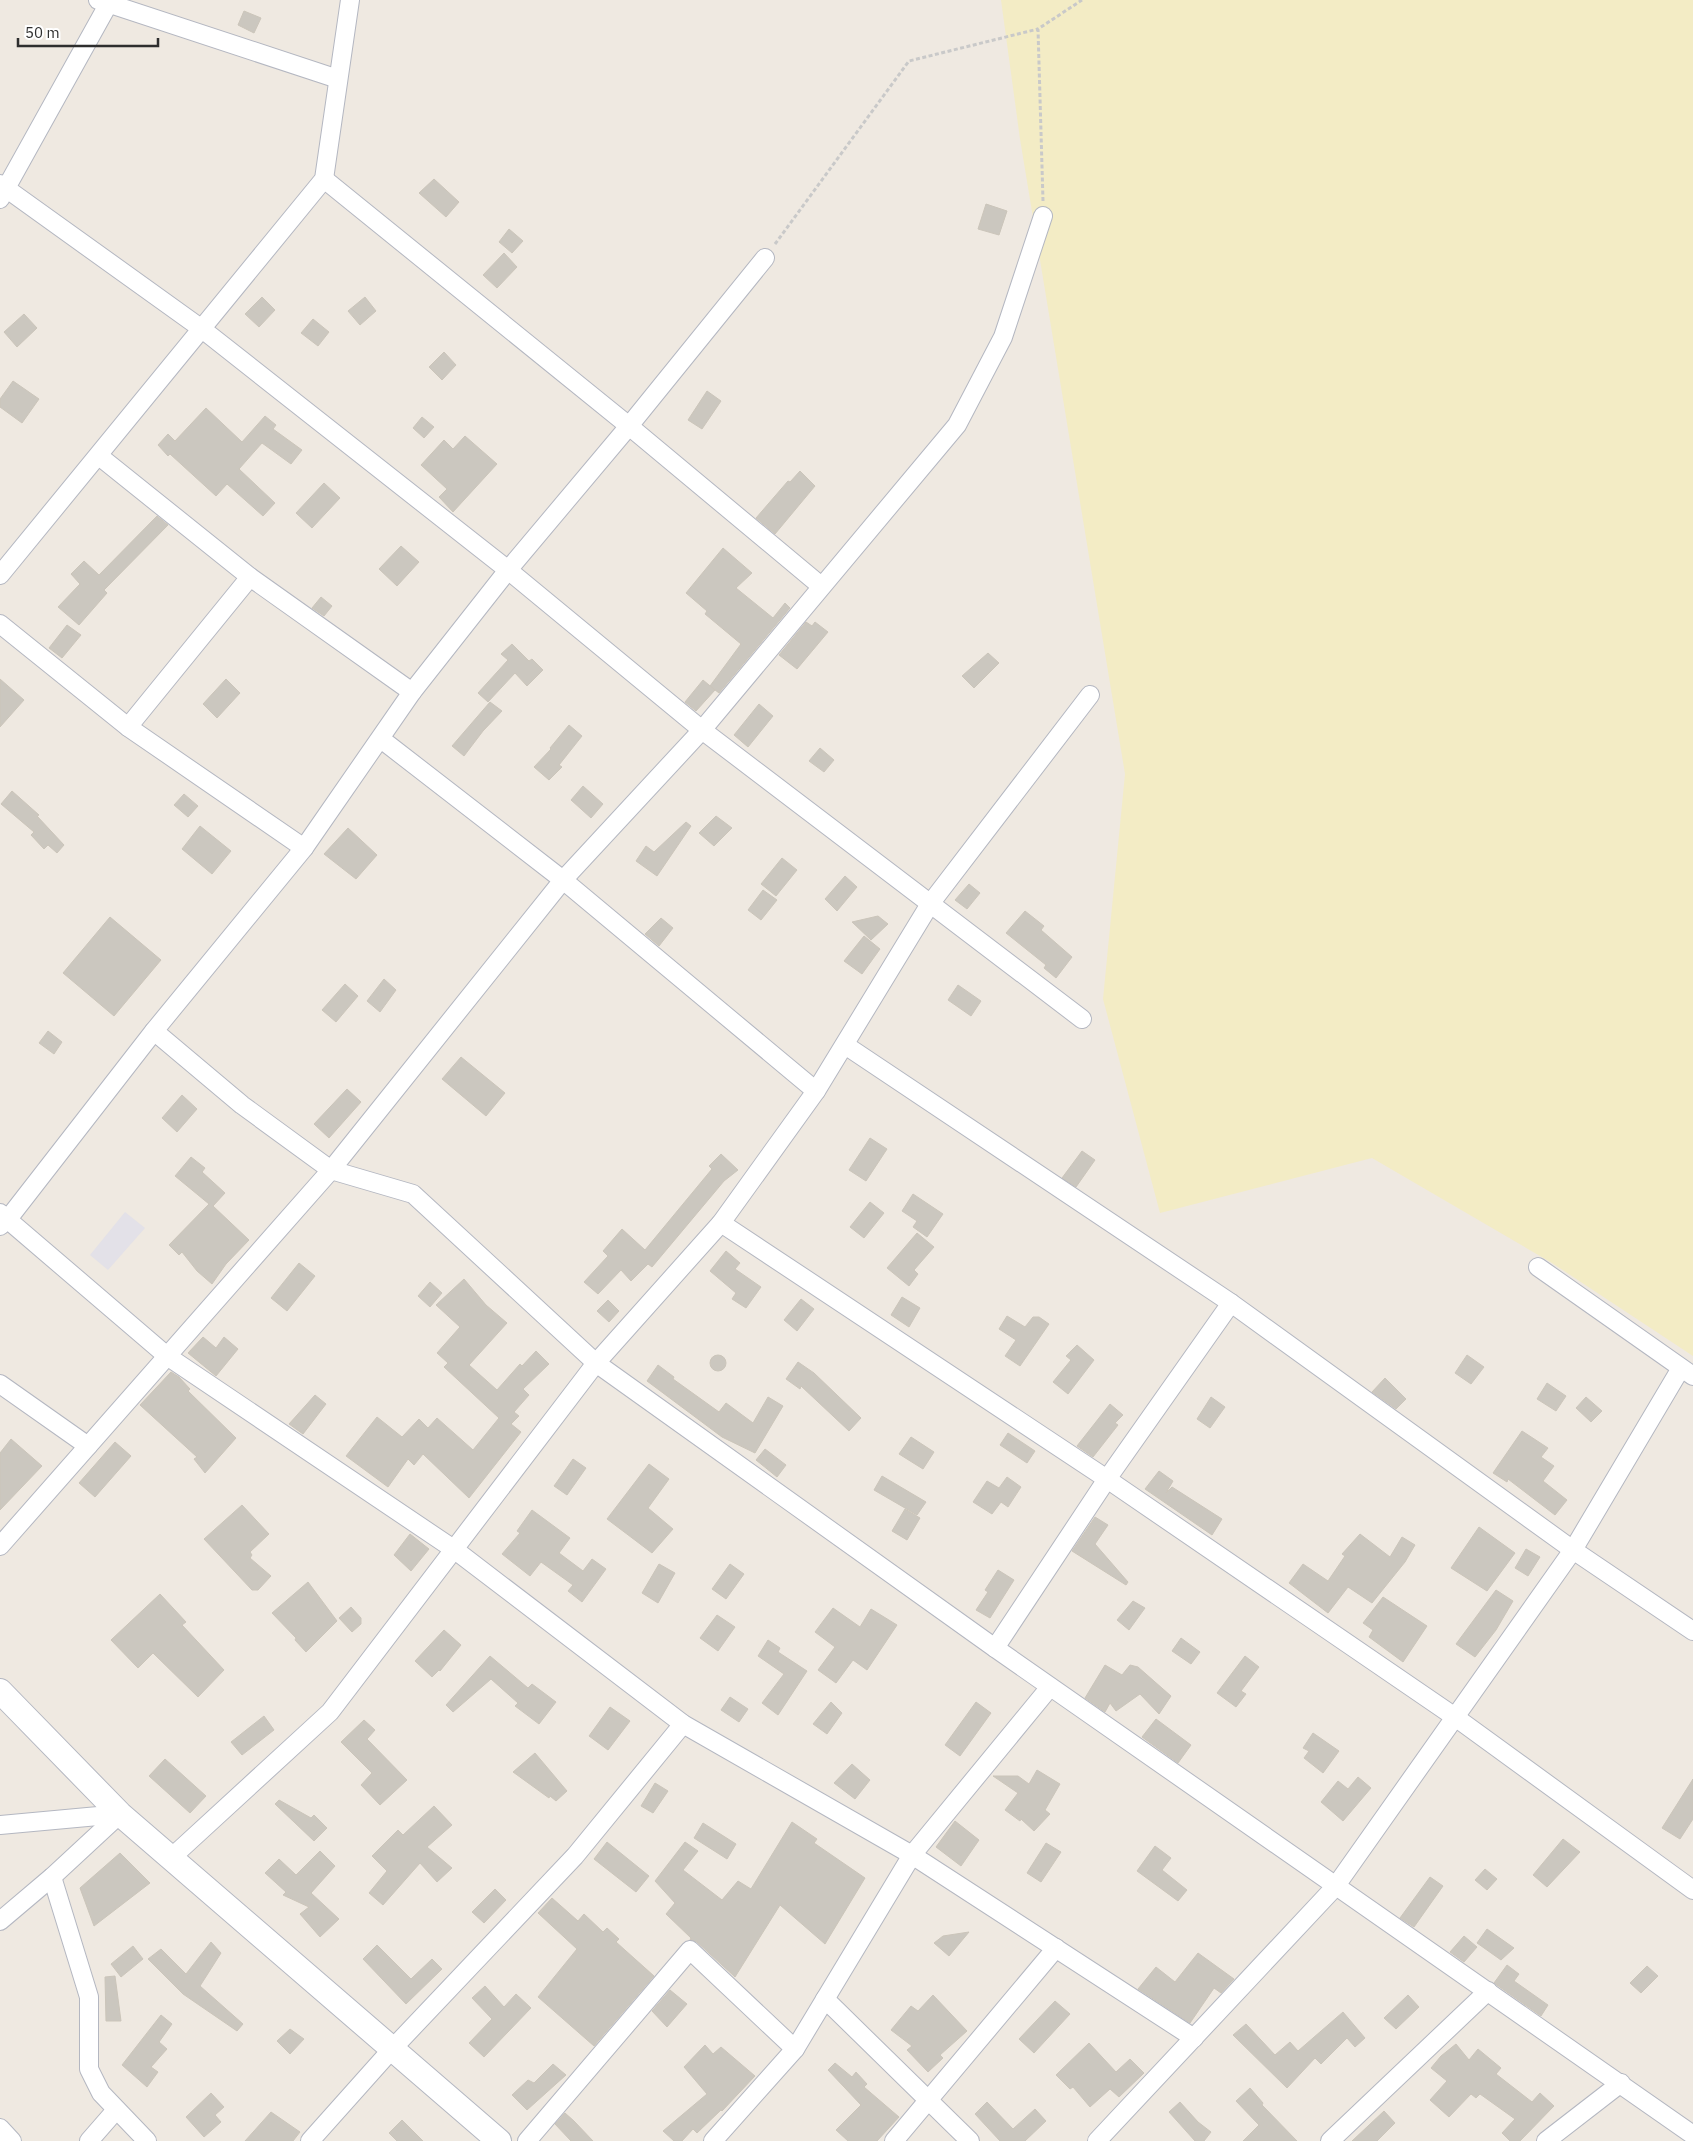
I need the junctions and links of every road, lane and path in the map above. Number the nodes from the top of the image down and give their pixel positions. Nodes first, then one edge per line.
1 (350, 0) edge
2 (1082, 0) edge
3 (103, 2) edge
4 (1038, 29) junction
5 (338, 79) junction
6 (324, 178) junction
7 (2, 190) edge
8 (1043, 216) joint
9 (765, 258) joint
10 (202, 329) junction
11 (630, 426) junction
12 (99, 456) junction
13 (508, 570) junction
14 (0, 575) edge
15 (250, 577) junction
16 (821, 586) junction
17 (0, 624) edge
18 (412, 692) junction
19 (1090, 695) dead end
20 (128, 727) junction
21 (702, 730) junction
22 (381, 739) junction
23 (304, 848) junction
24 (563, 880) junction
25 (930, 904) junction
26 (1082, 1019) dead end
27 (154, 1031) junction
28 (845, 1045) junction
29 (816, 1090) junction
30 (331, 1170) junction
31 (3, 1219) edge
32 (721, 1224) junction
33 (1538, 1267) dead end
34 (1231, 1303) junction
35 (167, 1356) junction
36 (596, 1363) junction
37 (1687, 1372) edge
38 (0, 1384) edge
39 (88, 1446) junction
40 (1108, 1478) junction
41 (0, 1546) edge
42 (455, 1550) junction
43 (1573, 1550) junction
44 (1693, 1631) edge
45 (995, 1648) junction
46 (1050, 1687) junction
47 (0, 1691) edge
48 (1455, 1717) junction
49 (683, 1724) junction
50 (120, 1814) junction
51 (0, 1825) edge
52 (912, 1855) junction
53 (171, 1858) junction
54 (52, 1877) junction
55 (1336, 1887) junction
56 (1693, 1890) edge
57 (0, 1921) edge
58 (1056, 1948) junction
59 (1488, 1991) junction
60 (825, 1999) junction
61 (1194, 2038) junction
62 (393, 2048) junction
63 (795, 2049) junction
64 (1620, 2083) junction
65 (928, 2100) junction
66 (116, 2110) junction
67 (0, 2128) edge
68 (1693, 2135) edge
69 (12, 2141) edge
70 (89, 2141) edge
71 (148, 2141) edge
72 (310, 2141) edge
73 (499, 2141) edge
74 (526, 2141) edge
75 (713, 2141) edge
76 (894, 2141) edge
77 (970, 2141) edge
78 (1097, 2141) edge
79 (1330, 2141) edge
80 (1546, 2141) edge

1 - 5 street
2 - 4 path
3 - 5 street
3 - 7 street
4 - 8 path
4 - 9 path
5 - 6 street
6 - 10 street
6 - 11 street
7 - 10 street
8 - 16 street
9 - 11 street
10 - 12 street
10 - 13 street
11 - 13 street
11 - 16 street
12 - 14 street
12 - 15 street
13 - 18 street
13 - 21 street
15 - 18 street
15 - 20 street
16 - 21 street
17 - 20 street
18 - 22 street
19 - 25 street
20 - 23 street
21 - 24 street
21 - 25 street
22 - 23 street
22 - 24 street
23 - 27 street
24 - 29 street
24 - 30 street
25 - 26 street
25 - 28 street
27 - 30 street
27 - 31 street
28 - 29 street
28 - 34 street
29 - 32 street
30 - 35 street
30 - 36 street
31 - 35 street
32 - 36 street
32 - 40 street
33 - 37 street
34 - 40 street
34 - 43 street
35 - 39 street
35 - 42 street
36 - 42 street
36 - 45 street
37 - 43 street
38 - 39 street
39 - 41 street
40 - 45 street
40 - 48 street
42 - 49 street
42 - 53 street
43 - 44 street
43 - 48 street
45 - 46 street
46 - 52 street
46 - 55 street
47 - 50 main road
48 - 55 street
48 - 56 street
49 - 52 street
49 - 62 street
50 - 51 street
50 - 53 main road
50 - 54 street
52 - 58 street
52 - 60 street
53 - 62 main road
54 - 57 street
54 - 66 street
55 - 59 street
55 - 61 street
58 - 61 street
58 - 65 street
59 - 64 street
59 - 79 street
60 - 63 street
60 - 65 street
61 - 78 street
62 - 72 street
62 - 73 main road
63 - 74 street
63 - 75 street
64 - 68 street
64 - 80 street
65 - 76 street
65 - 77 street
66 - 70 street
66 - 71 street
67 - 69 street

